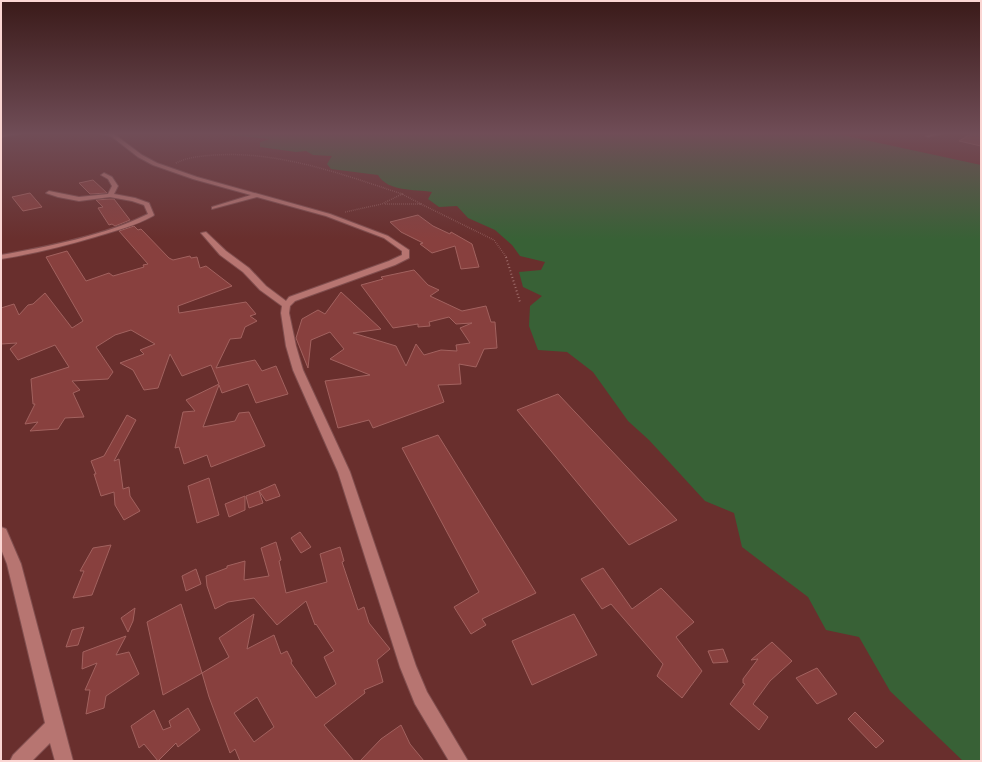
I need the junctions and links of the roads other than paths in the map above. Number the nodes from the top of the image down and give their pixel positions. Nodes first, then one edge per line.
1 (171, 169) edge
2 (104, 175) dead end
3 (49, 193) dead end
4 (110, 195) junction
5 (255, 196) junction
6 (214, 208) dead end
7 (204, 233) dead end
8 (1, 257) edge
9 (286, 305) junction
10 (1, 534) edge
11 (54, 726) junction
12 (19, 761) edge
13 (64, 761) edge
14 (459, 761) edge

1 - 5 street
2 - 4 street
3 - 4 street
4 - 8 street
5 - 6 street
5 - 9 street
7 - 9 street
9 - 14 street
10 - 11 street
11 - 12 street
11 - 13 street

